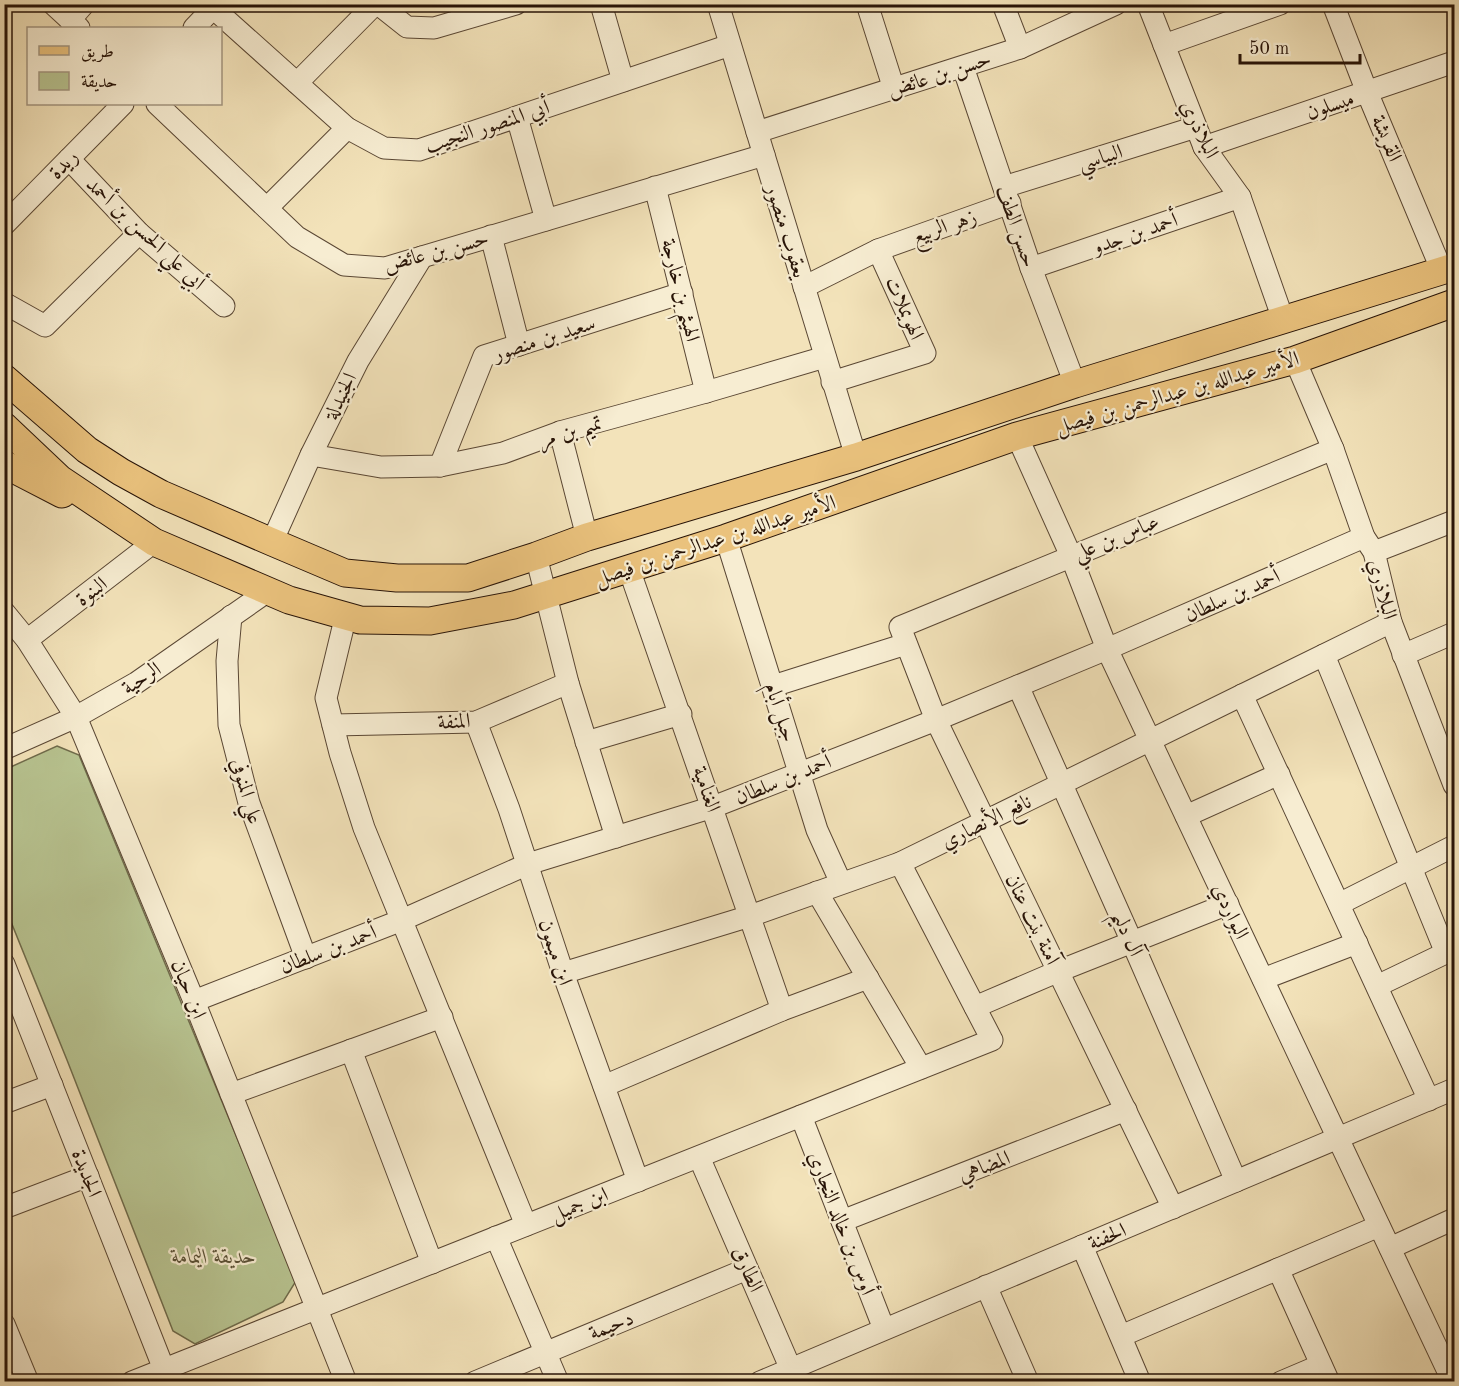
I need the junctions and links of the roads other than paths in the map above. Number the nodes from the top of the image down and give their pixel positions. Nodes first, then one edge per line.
1 (53, 4) edge
2 (84, 4) edge
3 (376, 4) edge
4 (516, 4) edge
5 (601, 4) edge
6 (718, 4) edge
7 (867, 4) edge
8 (1003, 4) edge
9 (1116, 4) edge
10 (1148, 4) edge
11 (1280, 4) edge
12 (1333, 4) edge
13 (215, 6) edge
14 (485, 9) edge
15 (74, 24) edge
16 (195, 27) edge
17 (730, 45) junction
18 (1164, 45) junction
19 (1020, 48) junction
20 (1455, 62) edge
21 (963, 66) junction
22 (623, 81) junction
23 (297, 83) junction
24 (894, 89) junction
25 (1367, 92) junction
26 (122, 105) edge
27 (158, 105) edge
28 (517, 117) junction
29 (1196, 127) junction
30 (347, 128) junction
31 (757, 132) junction
32 (1204, 147) junction
33 (764, 155) junction
34 (69, 159) junction
35 (655, 187) junction
36 (1007, 195) junction
37 (1240, 197) junction
38 (267, 208) junction
39 (546, 220) junction
40 (4, 225) edge
41 (139, 233) junction
42 (492, 236) junction
43 (878, 250) junction
44 (422, 257) junction
45 (1031, 268) junction
46 (1448, 269) edge
47 (804, 287) junction
48 (682, 293) junction
49 (4, 303) edge
50 (1455, 303) edge
51 (224, 306) dead end
52 (1283, 319) junction
53 (519, 345) junction
54 (825, 357) junction
55 (1295, 360) junction
56 (4, 378) edge
57 (832, 382) junction
58 (1075, 384) junction
59 (706, 393) junction
60 (4, 426) edge
61 (560, 432) junction
62 (1017, 436) junction
63 (1333, 448) junction
64 (311, 455) junction
65 (856, 457) junction
66 (4, 464) edge
67 (440, 466) junction
68 (1455, 521) edge
69 (587, 537) junction
70 (726, 538) junction
71 (154, 542) junction
72 (272, 542) junction
73 (1369, 544) junction
74 (536, 556) junction
75 (1071, 556) junction
76 (629, 569) junction
77 (268, 591) junction
78 (546, 595) junction
79 (4, 612) edge
80 (345, 615) junction
81 (231, 616) junction
82 (1391, 622) junction
83 (1455, 633) edge
84 (903, 635) junction
85 (27, 640) junction
86 (1107, 649) junction
87 (1324, 655) junction
88 (1403, 655) junction
89 (568, 683) junction
90 (773, 686) junction
91 (1018, 686) junction
92 (1242, 695) junction
93 (681, 714) junction
94 (75, 717) junction
95 (936, 720) junction
96 (476, 722) junction
97 (333, 725) junction
98 (1445, 734) edge
99 (1150, 740) junction
100 (586, 742) junction
101 (4, 749) edge
102 (800, 772) junction
103 (1279, 774) junction
104 (1061, 784) junction
105 (1455, 785) edge
106 (713, 807) junction
107 (1186, 816) junction
108 (986, 821) junction
109 (616, 837) junction
110 (1455, 846) edge
111 (900, 862) junction
112 (528, 864) junction
113 (1412, 868) junction
114 (841, 883) junction
115 (817, 892) junction
116 (1228, 904) junction
117 (1339, 904) junction
118 (750, 916) junction
119 (402, 920) junction
120 (1132, 942) junction
121 (1357, 943) junction
122 (1450, 951) edge
123 (306, 958) junction
124 (4, 964) edge
125 (1059, 970) junction
126 (563, 973) junction
127 (868, 978) junction
128 (1263, 980) junction
129 (1377, 986) junction
130 (10, 994) edge
131 (194, 1001) junction
132 (975, 1007) junction
133 (782, 1010) junction
134 (442, 1017) junction
135 (351, 1050) junction
136 (921, 1068) junction
137 (52, 1085) junction
138 (604, 1086) junction
139 (1455, 1089) edge
140 (231, 1094) junction
141 (1429, 1100) junction
142 (4, 1102) edge
143 (1126, 1110) junction
144 (801, 1116) junction
145 (1338, 1138) junction
146 (699, 1157) junction
147 (88, 1176) junction
148 (638, 1181) junction
149 (1236, 1181) junction
150 (4, 1208) edge
151 (1173, 1208) junction
152 (1455, 1219) edge
153 (842, 1221) junction
154 (526, 1225) junction
155 (1379, 1226) junction
156 (496, 1237) junction
157 (1082, 1246) junction
158 (1390, 1248) junction
159 (432, 1263) junction
160 (747, 1269) junction
161 (1278, 1269) junction
162 (986, 1286) junction
163 (317, 1308) junction
164 (4, 1323) edge
165 (884, 1329) junction
166 (1121, 1336) junction
167 (545, 1352) junction
168 (1325, 1373) edge
169 (166, 1375) edge
170 (794, 1375) edge
171 (28, 1382) edge
172 (132, 1382) edge
173 (346, 1382) edge
174 (475, 1382) edge
175 (558, 1382) edge
176 (759, 1382) edge
177 (1028, 1382) edge
178 (1140, 1382) edge
179 (1281, 1382) edge
180 (1453, 1382) edge

1 - 15 street
2 - 15 street
3 - 14 street
3 - 23 street
4 - 14 street
5 - 22 street
6 - 17 street, يعقوب منصور
7 - 24 street
8 - 19 street
9 - 19 street, حسن بن عائض
10 - 18 street, البلاذري
11 - 18 street
12 - 25 street, القريشة
13 - 16 street
13 - 23 street, أبي المنصور النجيب
17 - 22 street, أبي المنصور النجيب
17 - 31 street, يعقوب منصور
18 - 29 street, البلاذري
19 - 21 street, حسن بن عائض
20 - 25 street, ميسلون
21 - 24 street, حسن بن عائض
21 - 36 street, حسن الطف
22 - 28 street, أبي المنصور النجيب
23 - 30 street, أبي المنصور النجيب
24 - 31 street, حسن بن عائض
25 - 32 street, ميسلون
25 - 46 street, القريشة
26 - 34 street, ريدة
27 - 38 street, حسن بن عائض
28 - 30 street, أبي المنصور النجيب
28 - 39 street
29 - 32 street, البلاذري
29 - 36 street, البياسي
30 - 38 street
31 - 33 street, يعقوب منصور
32 - 37 street, البلاذري
33 - 35 street, حسن بن عائض
33 - 47 street, يعقوب منصور
34 - 40 street, ريدة
34 - 41 street, أبي علي الحسن بن أحمد
35 - 39 street, حسن بن عائض
35 - 48 street, الهيثم بن خارجة
36 - 43 street, زهر الربيع
36 - 45 street, حسن الطف
37 - 45 street, أحمد بن جدو
37 - 52 street, البلاذري
38 - 44 street, حسن بن عائض
39 - 42 street, حسن بن عائض
41 - 49 street
41 - 51 street, أبي علي الحسن بن أحمد
42 - 44 street, حسن بن عائض
42 - 53 street
43 - 47 street, الهويملات
43 - 57 street, الهويملات
44 - 64 street, الجنيدلة
45 - 58 street, حسن الطف
46 - 52 main road, الأمير عبدالله بن عبدالرحمن بن فيصل
47 - 54 street, يعقوب منصور
48 - 53 street, سعيد بن منصور
48 - 59 street, الهيثم بن خارجة
50 - 55 main road, الأمير عبدالله بن عبدالرحمن بن فيصل
52 - 58 main road, الأمير عبدالله بن عبدالرحمن بن فيصل
53 - 67 street, سعيد بن منصور
54 - 57 street, يعقوب منصور
54 - 59 street, تميم بن مر
55 - 62 main road, الأمير عبدالله بن عبدالرحمن بن فيصل
55 - 63 street, البلاذري
56 - 72 main road, الأمير عبدالله بن عبدالرحمن بن فيصل
57 - 65 street, يعقوب منصور
58 - 65 main road, الأمير عبدالله بن عبدالرحمن بن فيصل
59 - 61 street, تميم بن مر
60 - 71 main road, الأمير عبدالله بن عبدالرحمن بن فيصل
61 - 67 street, تميم بن مر
61 - 69 street
62 - 70 main road, الأمير عبدالله بن عبدالرحمن بن فيصل
62 - 75 street, البواردي
63 - 73 street, البلاذري
63 - 75 street, عباس بن علي
64 - 67 street, تميم بن مر
64 - 72 street, الجنيدلة
65 - 69 main road, الأمير عبدالله بن عبدالرحمن بن فيصل
66 - 71 main road
68 - 73 street, أحمد بن سلطان
69 - 74 main road, الأمير عبدالله بن عبدالرحمن بن فيصل
70 - 76 main road, الأمير عبدالله بن عبدالرحمن بن فيصل
70 - 90 street, جبل أبام
71 - 77 main road, الأمير عبدالله بن عبدالرحمن بن فيصل
71 - 85 street, البنوة
72 - 74 main road, الأمير عبدالله بن عبدالرحمن بن فيصل
73 - 82 street, البلاذري
73 - 86 street, أحمد بن سلطان
74 - 78 street
75 - 84 street, عباس بن علي
75 - 86 street, البواردي
76 - 78 main road, الأمير عبدالله بن عبدالرحمن بن فيصل
76 - 93 street, الغنامية
77 - 80 main road, الأمير عبدالله بن عبدالرحمن بن فيصل
77 - 81 street, الرحية
78 - 80 main road, الأمير عبدالله بن عبدالرحمن بن فيصل
78 - 89 street
79 - 85 street, ابن حيان
80 - 97 street
81 - 94 street, الرحية
81 - 123 street, علي المنوفي
82 - 87 street, نافع الأنصاري
82 - 88 street, البلاذري
83 - 88 street
84 - 90 street, عباس بن علي
84 - 95 street, آمنة بنت عنان
85 - 94 street, ابن حيان
86 - 91 street, أحمد بن سلطان
86 - 99 street, البواردي
87 - 92 street, نافع الأنصاري
87 - 113 street
88 - 98 street, البلاذري
89 - 96 street, المنفة
89 - 100 street
90 - 102 street, جبل أبام
91 - 95 street, أحمد بن سلطان
91 - 104 street, آل دليم
92 - 99 street, نافع الأنصاري
92 - 103 street
93 - 100 street
93 - 106 street, الغنامية
94 - 101 street, الرحية
94 - 131 street, ابن حيان
95 - 102 street, أحمد بن سلطان
95 - 108 street, آمنة بنت عنان
96 - 97 street, المنفة
96 - 112 street, ابن ميمون
97 - 119 street
98 - 105 street, البلاذري
99 - 104 street, نافع الأنصاري
99 - 107 street, البواردي
100 - 109 street
102 - 106 street, أحمد بن سلطان
102 - 114 street, جبل أبام
103 - 107 street
103 - 117 street
104 - 108 street, نافع الأنصاري
104 - 120 street, آل دليم
106 - 109 street, أحمد بن سلطان
106 - 118 street, الغنامية
107 - 116 street, البواردي
108 - 111 street, نافع الأنصاري
108 - 125 street, آمنة بنت عنان
109 - 112 street, أحمد بن سلطان
110 - 113 street
111 - 114 street, نافع الأنصاري
111 - 132 street, ابن جميل
112 - 119 street, أحمد بن سلطان
112 - 126 street, ابن ميمون
113 - 117 street
113 - 122 street
114 - 115 street, نافع الأنصاري
115 - 118 street, نافع الأنصاري
115 - 127 street
116 - 120 street
116 - 128 street, البواردي
117 - 121 street
118 - 126 street, نافع الأنصاري
118 - 133 street, الغنامية
119 - 123 street, أحمد بن سلطان
119 - 134 street
120 - 125 street
120 - 149 street, آل دليم
121 - 128 street
121 - 129 street
122 - 129 street
123 - 131 street, أحمد بن سلطان
124 - 130 street, الجديدة
125 - 132 street
125 - 143 street, آمنة بنت عنان
126 - 138 street, ابن ميمون
127 - 133 street
127 - 136 street
128 - 145 street, البواردي
129 - 141 street
130 - 137 street, الجديدة
131 - 140 street, ابن حيان
132 - 136 street, ابن جميل
133 - 138 street
134 - 135 street
134 - 154 street
135 - 140 street
135 - 159 street
136 - 144 street, ابن جميل
137 - 142 street
137 - 147 street, الجديدة
138 - 148 street, ابن ميمون
139 - 141 street, الحفنة
140 - 163 street, ابن حيان
141 - 145 street, الحفنة
143 - 151 street, آمنة بنت عنان
143 - 153 street, المضاهي
144 - 146 street, ابن جميل
144 - 153 street, أوس بن خالد النجاري
145 - 149 street, الحفنة
145 - 155 street, البواردي
146 - 148 street, ابن جميل
146 - 160 street, الطارق
147 - 150 street
147 - 169 street, الجديدة
148 - 154 street, ابن جميل
149 - 151 street, الحفنة
151 - 157 street, الحفنة
152 - 158 street
153 - 165 street, أوس بن خالد النجاري
154 - 156 street, ابن جميل
155 - 158 street, البواردي
155 - 161 street
156 - 159 street, ابن جميل
156 - 167 street
157 - 162 street, الحفنة
157 - 166 street
158 - 180 street, البواردي
159 - 163 street, ابن جميل
160 - 167 street, دحيمة
160 - 170 street, الطارق
161 - 166 street
161 - 168 street
162 - 165 street, الحفنة
162 - 177 street
163 - 169 street, ابن جميل
163 - 173 street, ابن حيان
164 - 171 street
165 - 170 street, الحفنة
166 - 178 street
167 - 174 street, دحيمة
167 - 175 street
168 - 179 street
169 - 172 street, ابن جميل
170 - 176 street, الحفنة

